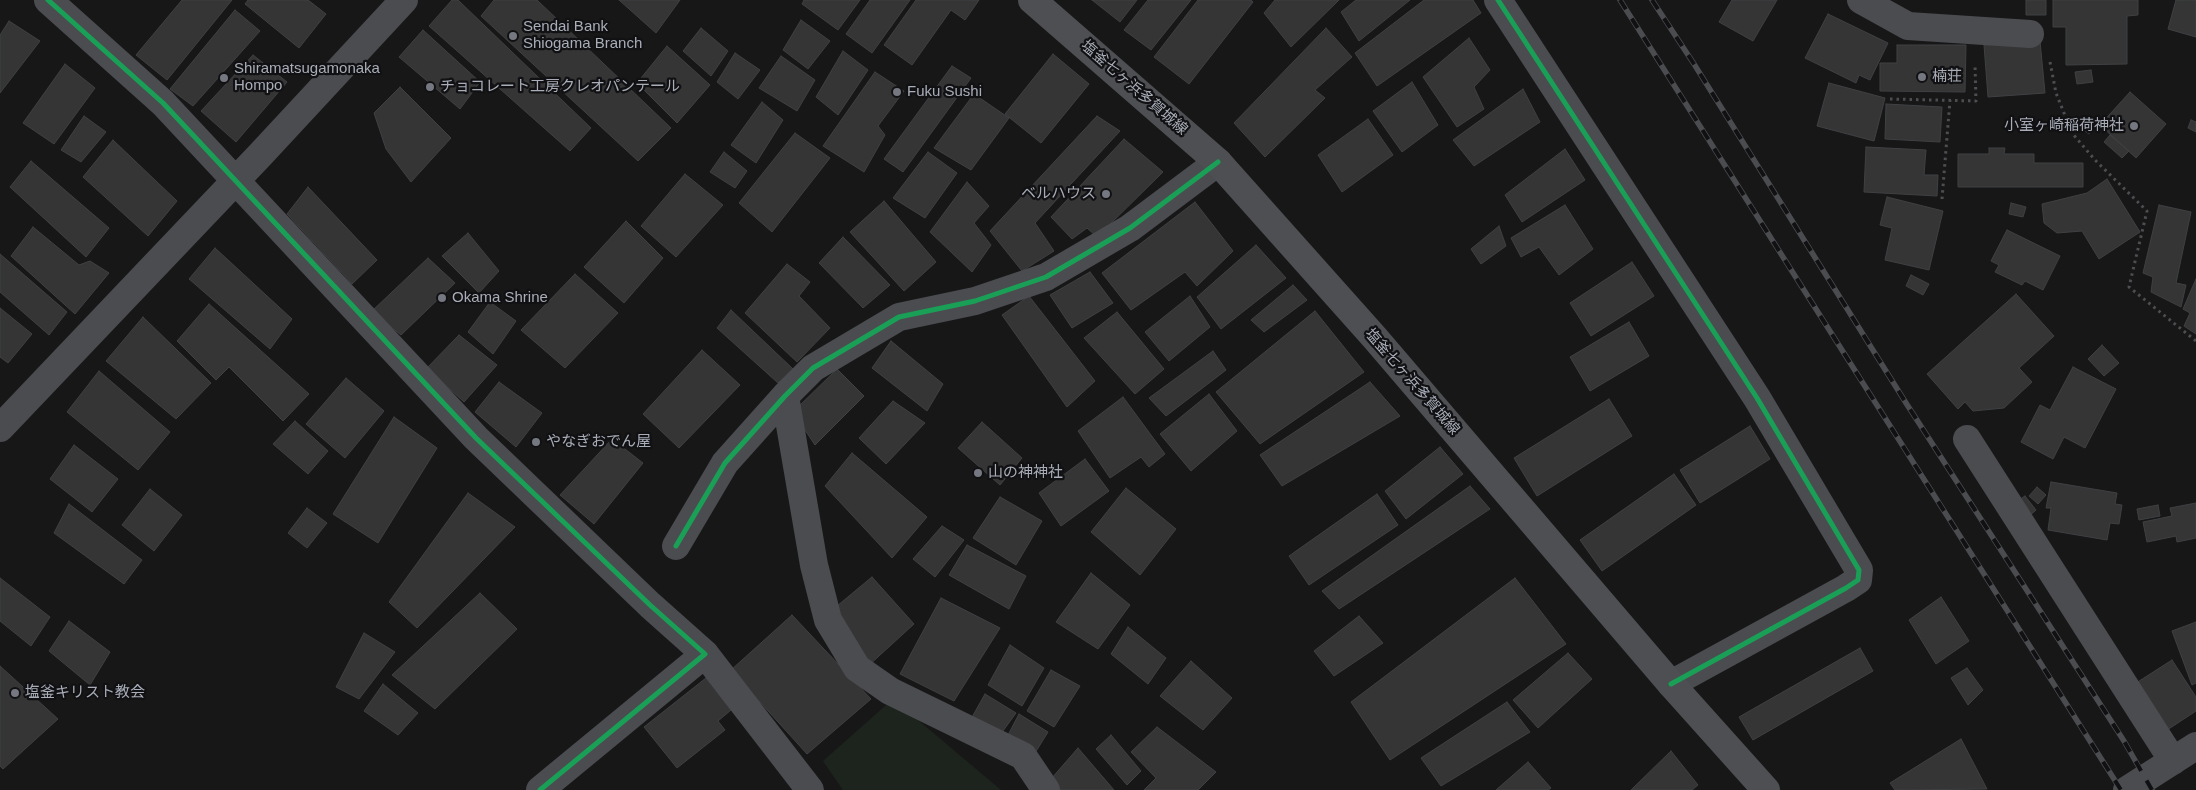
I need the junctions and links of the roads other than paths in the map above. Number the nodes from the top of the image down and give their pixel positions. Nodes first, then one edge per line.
1 (48, 0) edge
2 (404, 0) edge
3 (1498, 0) edge
4 (1861, 0) edge
5 (1044, 4) edge
6 (2030, 34) dead end
7 (1218, 162) junction
8 (236, 181) junction
9 (785, 396) junction
10 (0, 428) edge
11 (1967, 439) dead end
12 (676, 546) dead end
13 (706, 654) junction
14 (1671, 684) junction
15 (2196, 746) edge
16 (2173, 761) junction
17 (540, 790) edge
18 (810, 790) edge
19 (1046, 790) edge
20 (1766, 790) edge
21 (2127, 790) edge

1 - 8 street
2 - 8 street
3 - 14 street
4 - 6 street
5 - 7 main road, 塩釜七ヶ浜多賀城線
7 - 9 street
7 - 14 main road, 塩釜七ヶ浜多賀城線
8 - 10 street
8 - 13 street
9 - 12 street
9 - 19 street
11 - 16 street
13 - 17 street
13 - 18 street
14 - 20 main road, 塩釜七ヶ浜多賀城線
15 - 16 street
16 - 21 street

